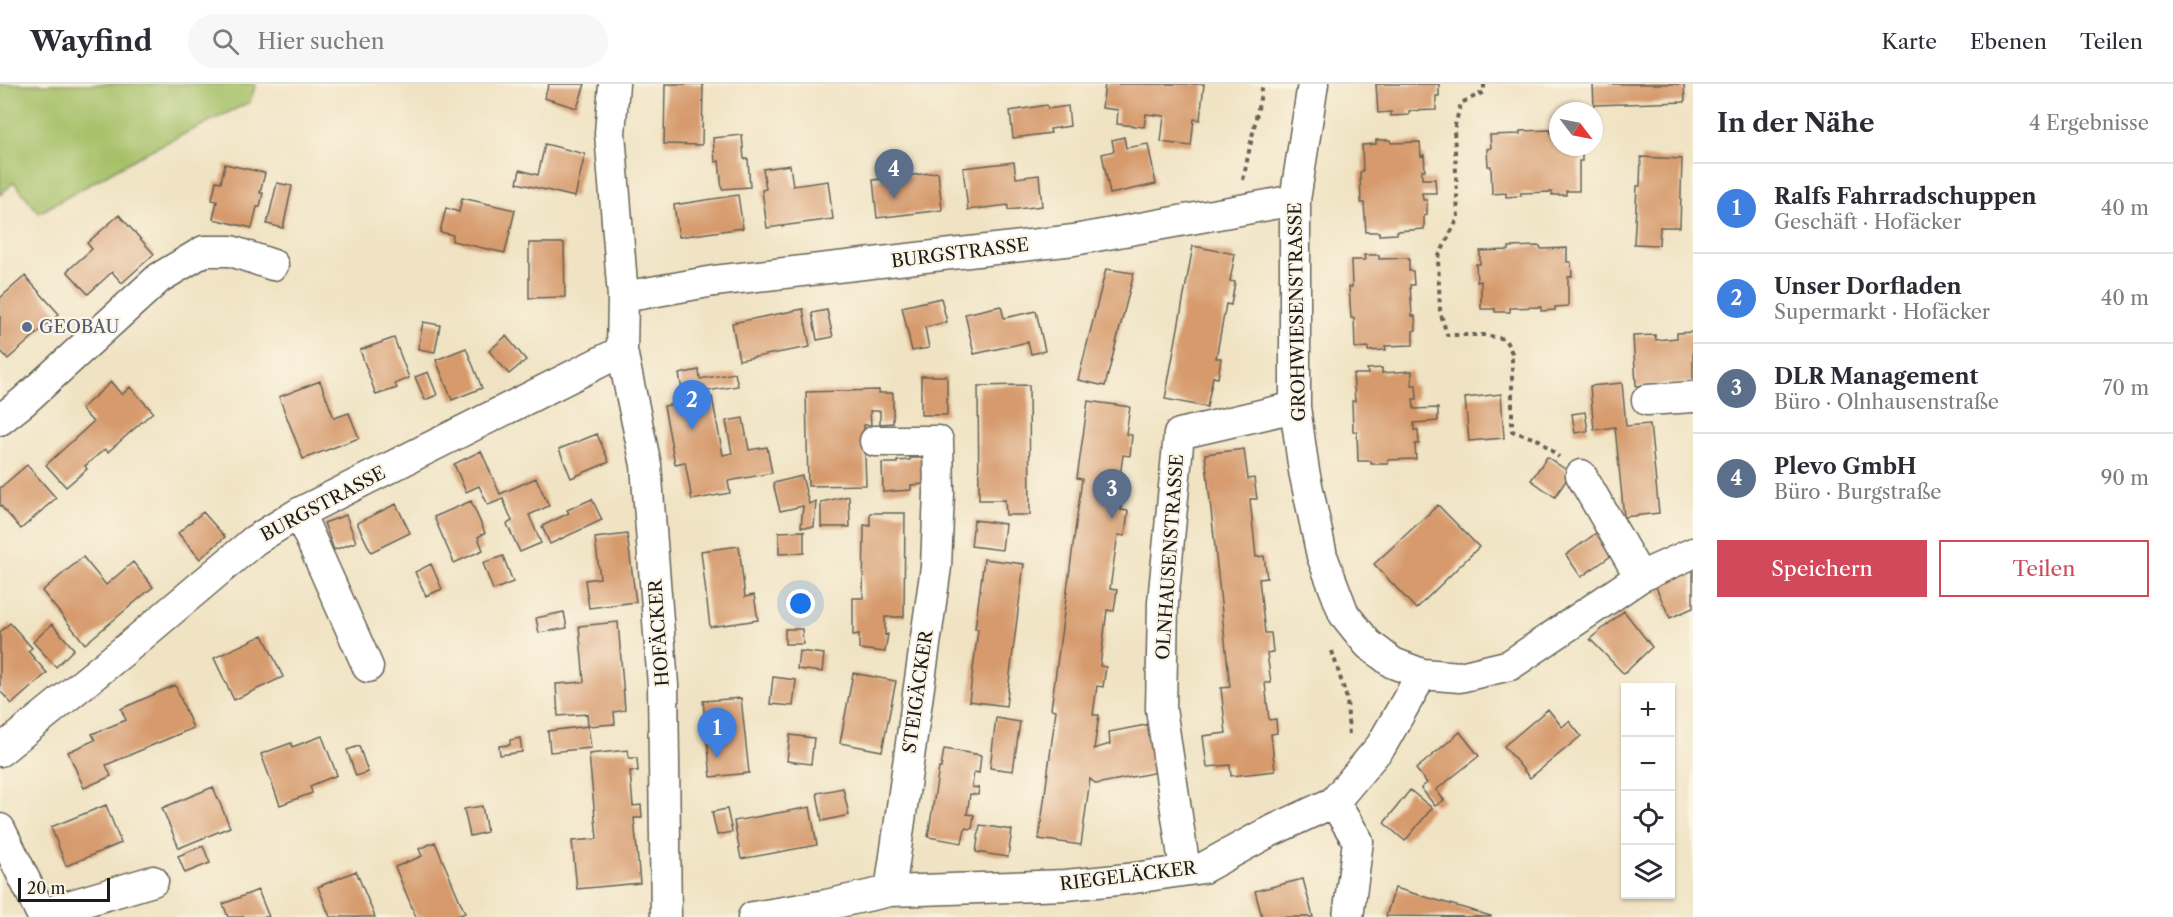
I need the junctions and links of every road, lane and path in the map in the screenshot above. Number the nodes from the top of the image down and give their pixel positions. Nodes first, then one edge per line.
1 (615, 84) edge
2 (1263, 84) edge
3 (1313, 84) edge
4 (1484, 84) edge
5 (1295, 200) junction
6 (1237, 210) junction
7 (273, 265) dead end
8 (623, 297) junction
9 (622, 351) junction
10 (1693, 397) edge
11 (1647, 400) dead end
12 (1295, 407) junction
13 (0, 420) edge
14 (875, 441) dead end
15 (1581, 475) joint
16 (299, 513) junction
17 (1693, 553) edge
18 (1640, 577) junction
19 (1344, 614) junction
20 (368, 667) dead end
21 (1422, 674) junction
22 (0, 751) edge
23 (1343, 791) junction
24 (0, 830) edge
25 (1185, 870) junction
26 (153, 881) dead end
27 (890, 891) junction
28 (43, 916) edge
29 (666, 917) edge
30 (753, 917) edge
31 (1348, 917) edge

1 - 8 street, HOFÄCKER
2 - 6 path
3 - 5 street, GROHWIESENSTRASSE
4 - 15 path
5 - 6 street, BURGSTRASSE
5 - 12 street, GROHWIESENSTRASSE
6 - 8 street, BURGSTRASSE
7 - 13 street
8 - 9 street, HOFÄCKER
9 - 16 street, BURGSTRASSE
9 - 29 street, HOFÄCKER
10 - 11 street
12 - 19 street, GROHWIESENSTRASSE
12 - 25 street, OLNHAUSENSTRASSE
14 - 27 street, STEIGÄCKER
15 - 18 street
16 - 20 street
16 - 22 street, BURGSTRASSE
17 - 18 street, GROHWIESENSTRASSE
18 - 21 street, GROHWIESENSTRASSE
19 - 21 street, GROHWIESENSTRASSE
19 - 23 path
21 - 23 street, RIEGELÄCKER
23 - 25 street, RIEGELÄCKER
23 - 31 street
24 - 28 street
25 - 27 street, RIEGELÄCKER
26 - 28 street
27 - 30 street, RIEGELÄCKER

